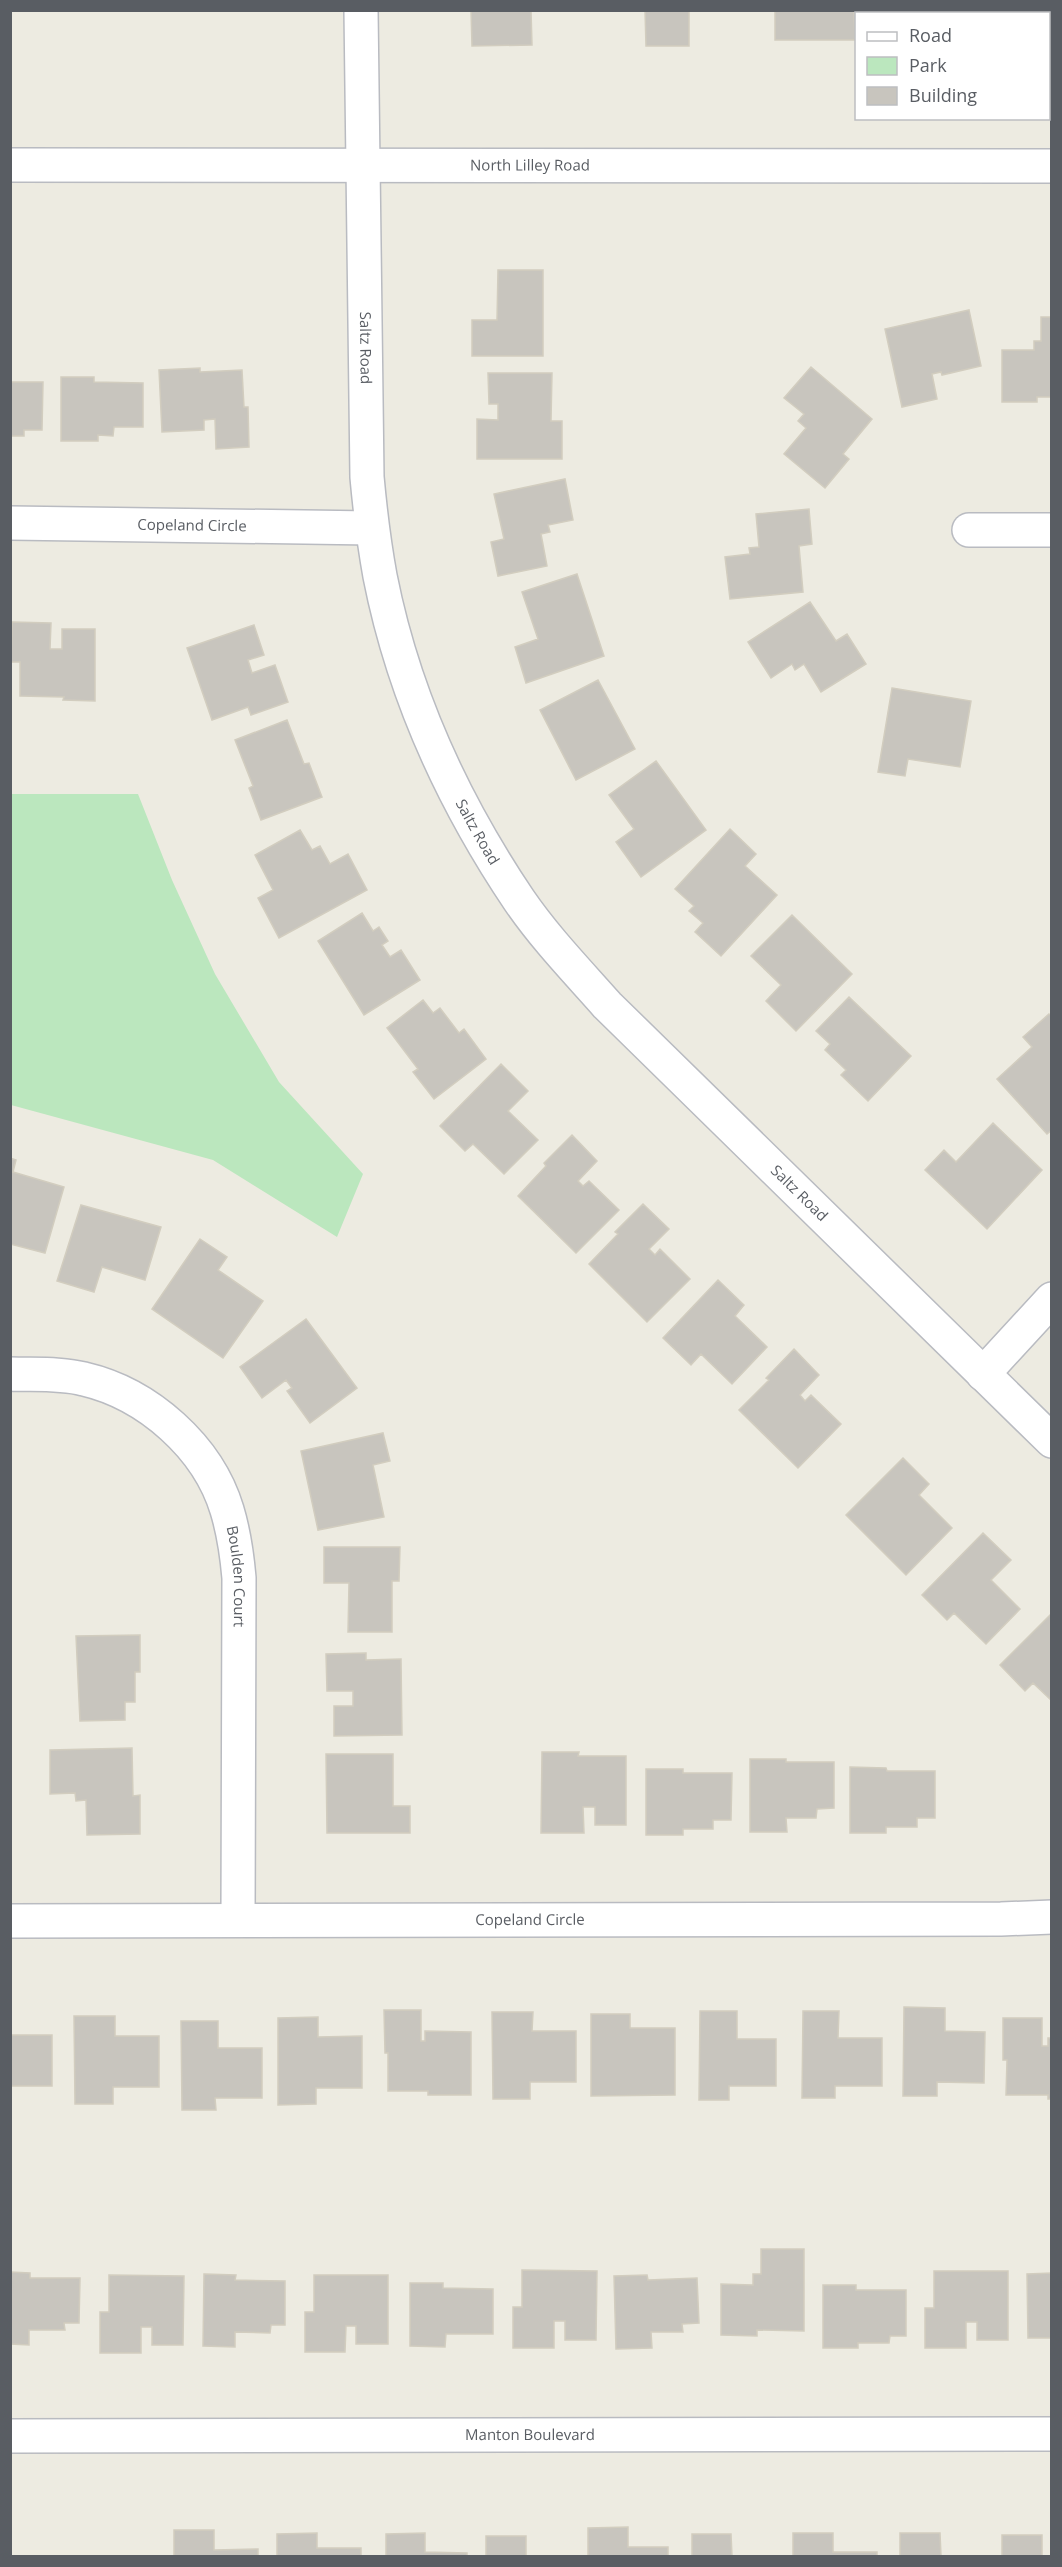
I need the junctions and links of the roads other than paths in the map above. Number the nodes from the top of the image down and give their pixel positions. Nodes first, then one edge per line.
1 (361, 10) edge
2 (10, 165) edge
3 (362, 165) junction
4 (1052, 166) edge
5 (10, 523) edge
6 (372, 528) junction
7 (969, 530) dead end
8 (1052, 530) edge
9 (1052, 1299) edge
10 (10, 1374) edge
11 (983, 1374) junction
12 (1052, 1441) edge
13 (1052, 1917) edge
14 (238, 1920) junction
15 (10, 1921) edge
16 (1052, 2434) edge
17 (10, 2436) edge

1 - 3 street, Saltz Road
2 - 3 street, North Lilley Road
3 - 4 street, North Lilley Road
3 - 6 street, Saltz Road
5 - 6 street, Copeland Circle
6 - 11 street, Saltz Road
7 - 8 street
9 - 11 street
10 - 14 street, Boulden Court
11 - 12 street, Saltz Road
13 - 14 street, Copeland Circle
14 - 15 street, Copeland Circle
16 - 17 street, Manton Boulevard

